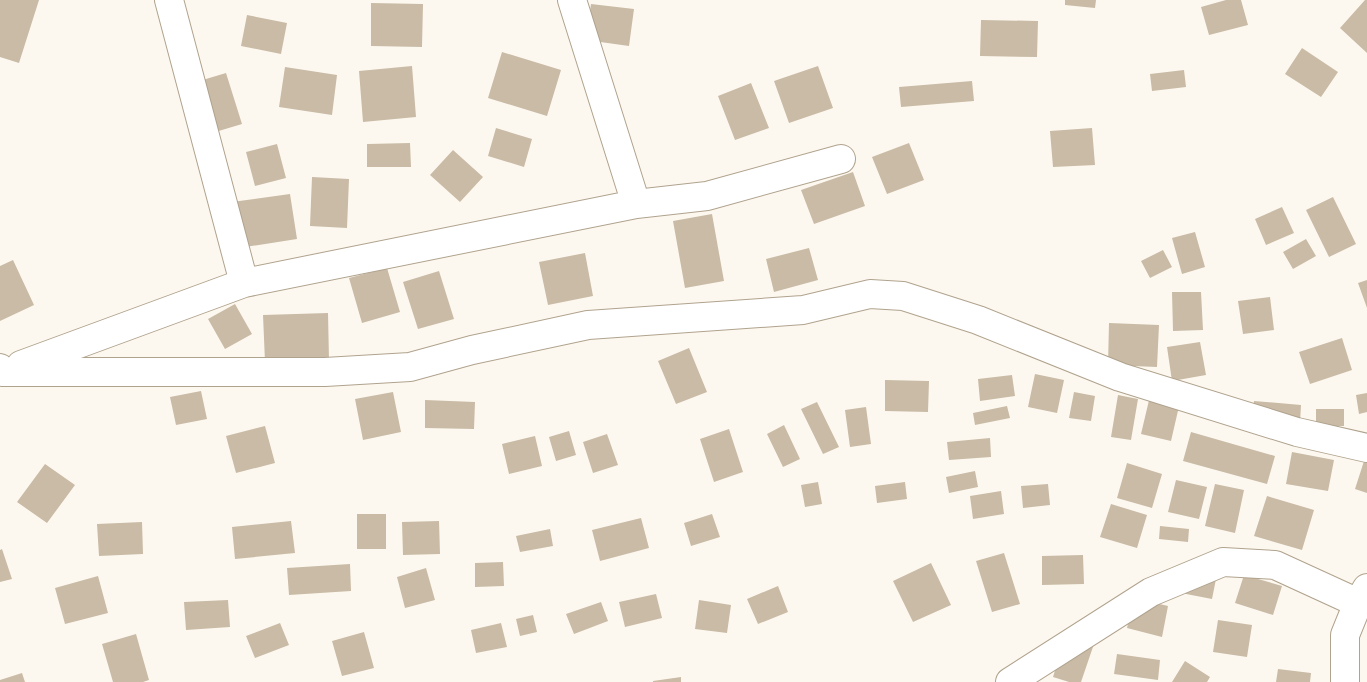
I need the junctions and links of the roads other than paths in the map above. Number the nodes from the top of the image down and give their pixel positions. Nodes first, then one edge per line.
1 (169, 0) edge
2 (572, 0) edge
3 (841, 159) dead end
4 (636, 204) junction
5 (244, 282) junction
6 (1, 371) edge
7 (1367, 448) edge
8 (1362, 595) edge
9 (1010, 682) edge
10 (1345, 682) edge

1 - 5 street
2 - 4 street
3 - 4 street
4 - 5 street
5 - 6 street
6 - 7 street
8 - 9 street
8 - 10 street

